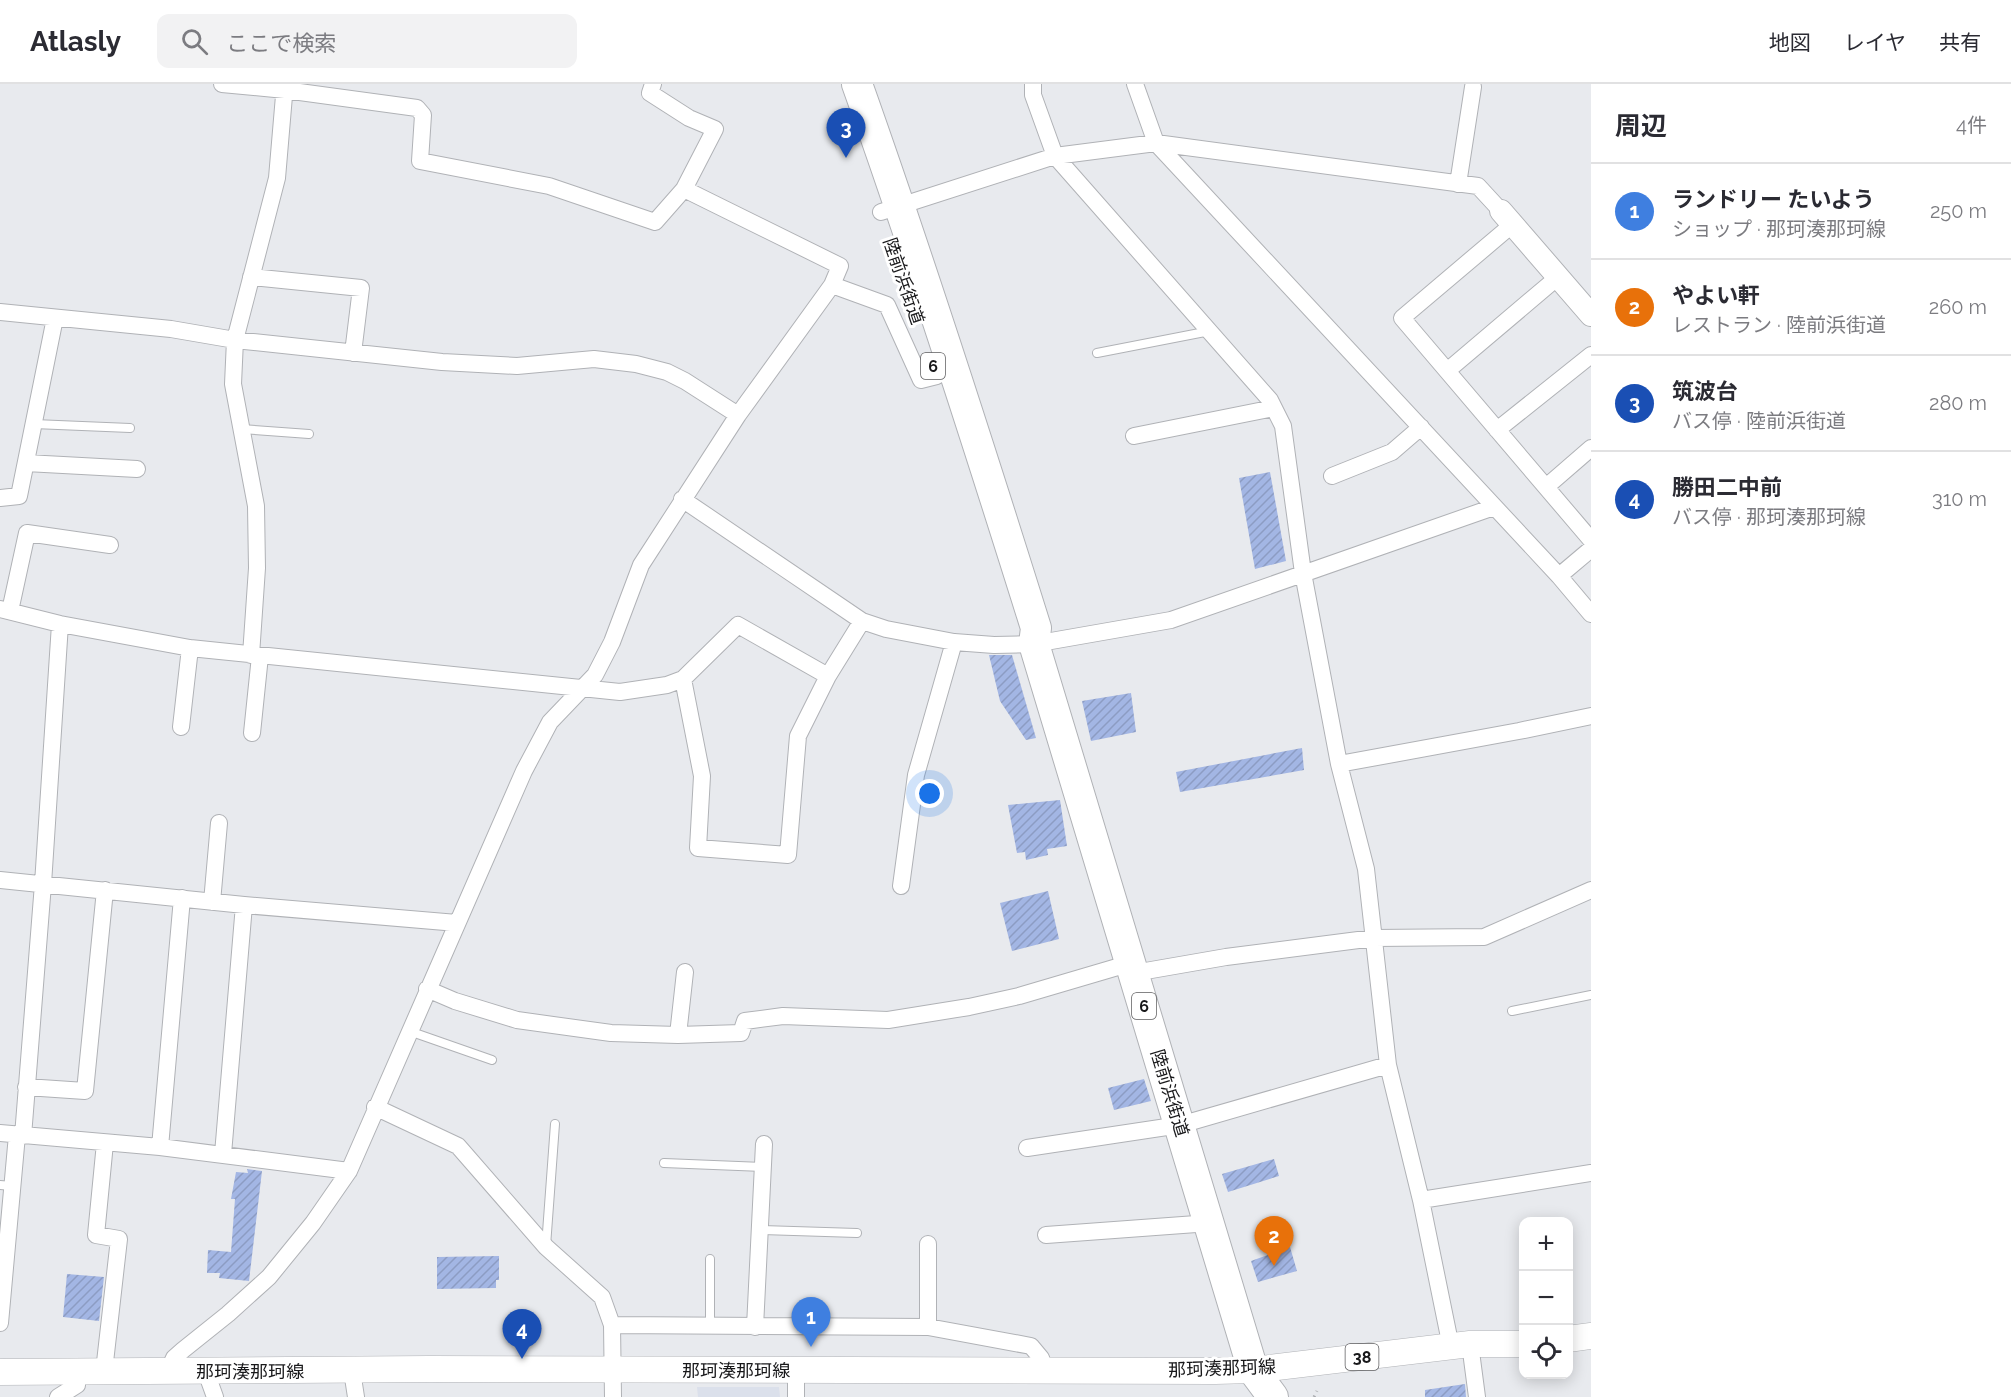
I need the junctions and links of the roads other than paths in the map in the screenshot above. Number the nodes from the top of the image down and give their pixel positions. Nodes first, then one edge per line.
1 (222, 84) edge
2 (653, 84) edge
3 (837, 84) edge
4 (857, 84) edge
5 (1034, 84) edge
6 (1135, 84) edge
7 (285, 87) edge
8 (1473, 87) dead end
9 (1156, 143) junction
10 (1055, 156) junction
11 (1458, 184) junction
12 (684, 189) junction
13 (891, 208) junction
14 (1507, 217) junction
15 (251, 277) junction
16 (1558, 277) junction
17 (832, 285) junction
18 (0, 312) edge
19 (1591, 315) edge
20 (56, 318) junction
21 (1210, 331) junction
22 (235, 340) junction
23 (353, 353) junction
24 (1097, 353) dead end
25 (1591, 355) edge
26 (1447, 371) junction
27 (937, 376) junction
28 (1274, 408) junction
29 (738, 415) junction
30 (34, 424) junction
31 (1421, 427) junction
32 (130, 428) dead end
33 (241, 429) junction
34 (1497, 430) junction
35 (309, 434) dead end
36 (1134, 436) dead end
37 (1591, 448) edge
38 (26, 463) junction
39 (137, 469) dead end
40 (1332, 476) dead end
41 (1546, 487) junction
42 (0, 498) edge
43 (682, 500) junction
44 (1494, 507) junction
45 (1591, 540) edge
46 (110, 545) dead end
47 (1591, 549) edge
48 (1303, 573) junction
49 (1559, 576) junction
50 (5, 610) edge
51 (1591, 614) edge
52 (862, 621) junction
53 (60, 624) junction
54 (954, 642) junction
55 (1034, 644) junction
56 (190, 648) junction
57 (255, 655) junction
58 (828, 676) junction
59 (683, 679) junction
60 (583, 689) junction
61 (1591, 716) edge
62 (181, 727) dead end
63 (252, 733) dead end
64 (1339, 764) junction
65 (219, 823) dead end
66 (0, 880) edge
67 (43, 884) junction
68 (901, 886) dead end
69 (105, 890) junction
70 (1591, 891) edge
71 (182, 898) junction
72 (212, 902) junction
73 (244, 905) junction
74 (456, 923) junction
75 (1374, 938) junction
76 (1132, 968) junction
77 (685, 972) dead end
78 (427, 989) junction
79 (1591, 995) edge
80 (1512, 1011) dead end
81 (409, 1030) junction
82 (678, 1035) junction
83 (492, 1060) dead end
84 (1388, 1065) junction
85 (26, 1087) junction
86 (375, 1107) junction
87 (555, 1124) dead end
88 (1180, 1125) junction
89 (0, 1133) edge
90 (20, 1136) junction
91 (105, 1143) junction
92 (764, 1144) dead end
93 (160, 1147) junction
94 (1027, 1148) dead end
95 (223, 1154) junction
96 (664, 1163) dead end
97 (763, 1167) junction
98 (349, 1171) junction
99 (1591, 1173) edge
100 (6, 1185) edge
101 (1421, 1200) junction
102 (1210, 1223) junction
103 (759, 1230) junction
104 (858, 1233) dead end
105 (1046, 1235) dead end
106 (928, 1244) dead end
107 (546, 1247) junction
108 (710, 1258) dead end
109 (1591, 1320) edge
110 (1573, 1322) edge
111 (0, 1323) edge
112 (612, 1325) junction
113 (710, 1326) junction
114 (755, 1327) junction
115 (928, 1327) junction
116 (1519, 1329) edge
117 (1591, 1336) edge
118 (1573, 1338) edge
119 (1519, 1344) edge
120 (1461, 1346) junction
121 (612, 1370) junction
122 (796, 1370) junction
123 (1044, 1370) junction
124 (78, 1371) junction
125 (104, 1371) junction
126 (168, 1371) junction
127 (352, 1371) junction
128 (0, 1372) edge
129 (206, 1372) junction
130 (1252, 1383) edge
131 (58, 1397) edge
132 (215, 1397) edge
133 (356, 1397) edge
134 (613, 1397) edge
135 (796, 1397) edge
136 (1273, 1397) edge
137 (1478, 1397) edge

1 - 7 street
2 - 12 street
3 - 13 highway, 陸前浜街道 / 6
4 - 13 highway, 陸前浜街道 / 6
5 - 10 street
6 - 9 street
7 - 12 street
7 - 15 street
8 - 11 street
9 - 10 street
9 - 11 street
9 - 31 street
10 - 13 street
10 - 21 street
11 - 14 street
12 - 17 street
13 - 27 highway, 陸前浜街道 / 6
13 - 55 highway, 陸前浜街道 / 6
14 - 16 street
14 - 26 street
15 - 22 street
15 - 23 street
16 - 19 street
16 - 26 street
17 - 27 street
17 - 29 street
18 - 20 street
20 - 22 street
20 - 30 street
21 - 24 lane
21 - 28 street
22 - 23 street
22 - 33 street
23 - 29 street
25 - 34 street
26 - 34 street
27 - 55 highway, 陸前浜街道 / 6
28 - 36 street
28 - 48 street
29 - 43 street
30 - 32 lane
30 - 38 street
31 - 40 street
31 - 44 street
33 - 35 lane
33 - 57 street
34 - 41 street
37 - 41 street
38 - 39 street
38 - 42 street
41 - 45 street
43 - 52 street
43 - 60 street
44 - 48 street
44 - 49 street
46 - 50 street
47 - 49 street
48 - 55 street
48 - 64 street
49 - 51 street
50 - 53 street
52 - 54 street
52 - 58 street
53 - 56 street
53 - 67 street
54 - 55 street
54 - 68 street
55 - 76 highway, 陸前浜街道 / 6
56 - 57 street
56 - 62 street
57 - 60 street
57 - 63 street
58 - 59 street
58 - 59 street
59 - 60 street
60 - 74 street
61 - 64 street
64 - 75 street
65 - 72 street
66 - 67 street
67 - 69 street
67 - 85 street
69 - 71 street
69 - 85 street
70 - 75 street
71 - 72 street
71 - 93 street
72 - 73 street
73 - 74 street
73 - 95 street
74 - 78 street
75 - 76 street
75 - 84 street
76 - 82 street
76 - 88 highway, 陸前浜街道 / 6
77 - 82 street
78 - 81 street
78 - 82 street
79 - 80 lane
81 - 83 lane
81 - 86 street
84 - 88 street
84 - 101 street
85 - 90 street
86 - 98 street
86 - 107 street
87 - 107 lane
88 - 94 street
88 - 102 highway, 陸前浜街道 / 6
89 - 90 street
90 - 91 street
90 - 100 street
91 - 93 street
91 - 125 street
92 - 97 street
93 - 95 street
95 - 98 street
96 - 97 lane
97 - 103 street
98 - 126 street
99 - 101 street
100 - 111 street
101 - 120 street
102 - 105 street
102 - 130 highway, 陸前浜街道 / 6
103 - 104 lane
103 - 114 street
106 - 115 street
107 - 112 street
108 - 113 lane
109 - 110 main road
112 - 113 street
112 - 121 street
113 - 114 street
114 - 115 street
115 - 123 street
116 - 120 main road, 那珂湊那珂線 / 38
117 - 118 main road
119 - 120 main road, 那珂湊那珂線 / 38
120 - 130 main road, 那珂湊那珂線 / 38
120 - 137 street
121 - 122 main road, 那珂湊那珂線 / 38
121 - 127 main road, 那珂湊那珂線 / 38
121 - 134 street
122 - 123 main road, 那珂湊那珂線 / 38
122 - 135 street
123 - 130 main road, 那珂湊那珂線 / 38
124 - 125 main road, 那珂湊那珂線 / 38
124 - 128 main road, 那珂湊那珂線 / 38
124 - 131 street
125 - 126 main road, 那珂湊那珂線 / 38
126 - 129 main road, 那珂湊那珂線 / 38
127 - 129 main road, 那珂湊那珂線 / 38
127 - 133 street
129 - 132 street
130 - 136 highway, 陸前浜街道 / 6

